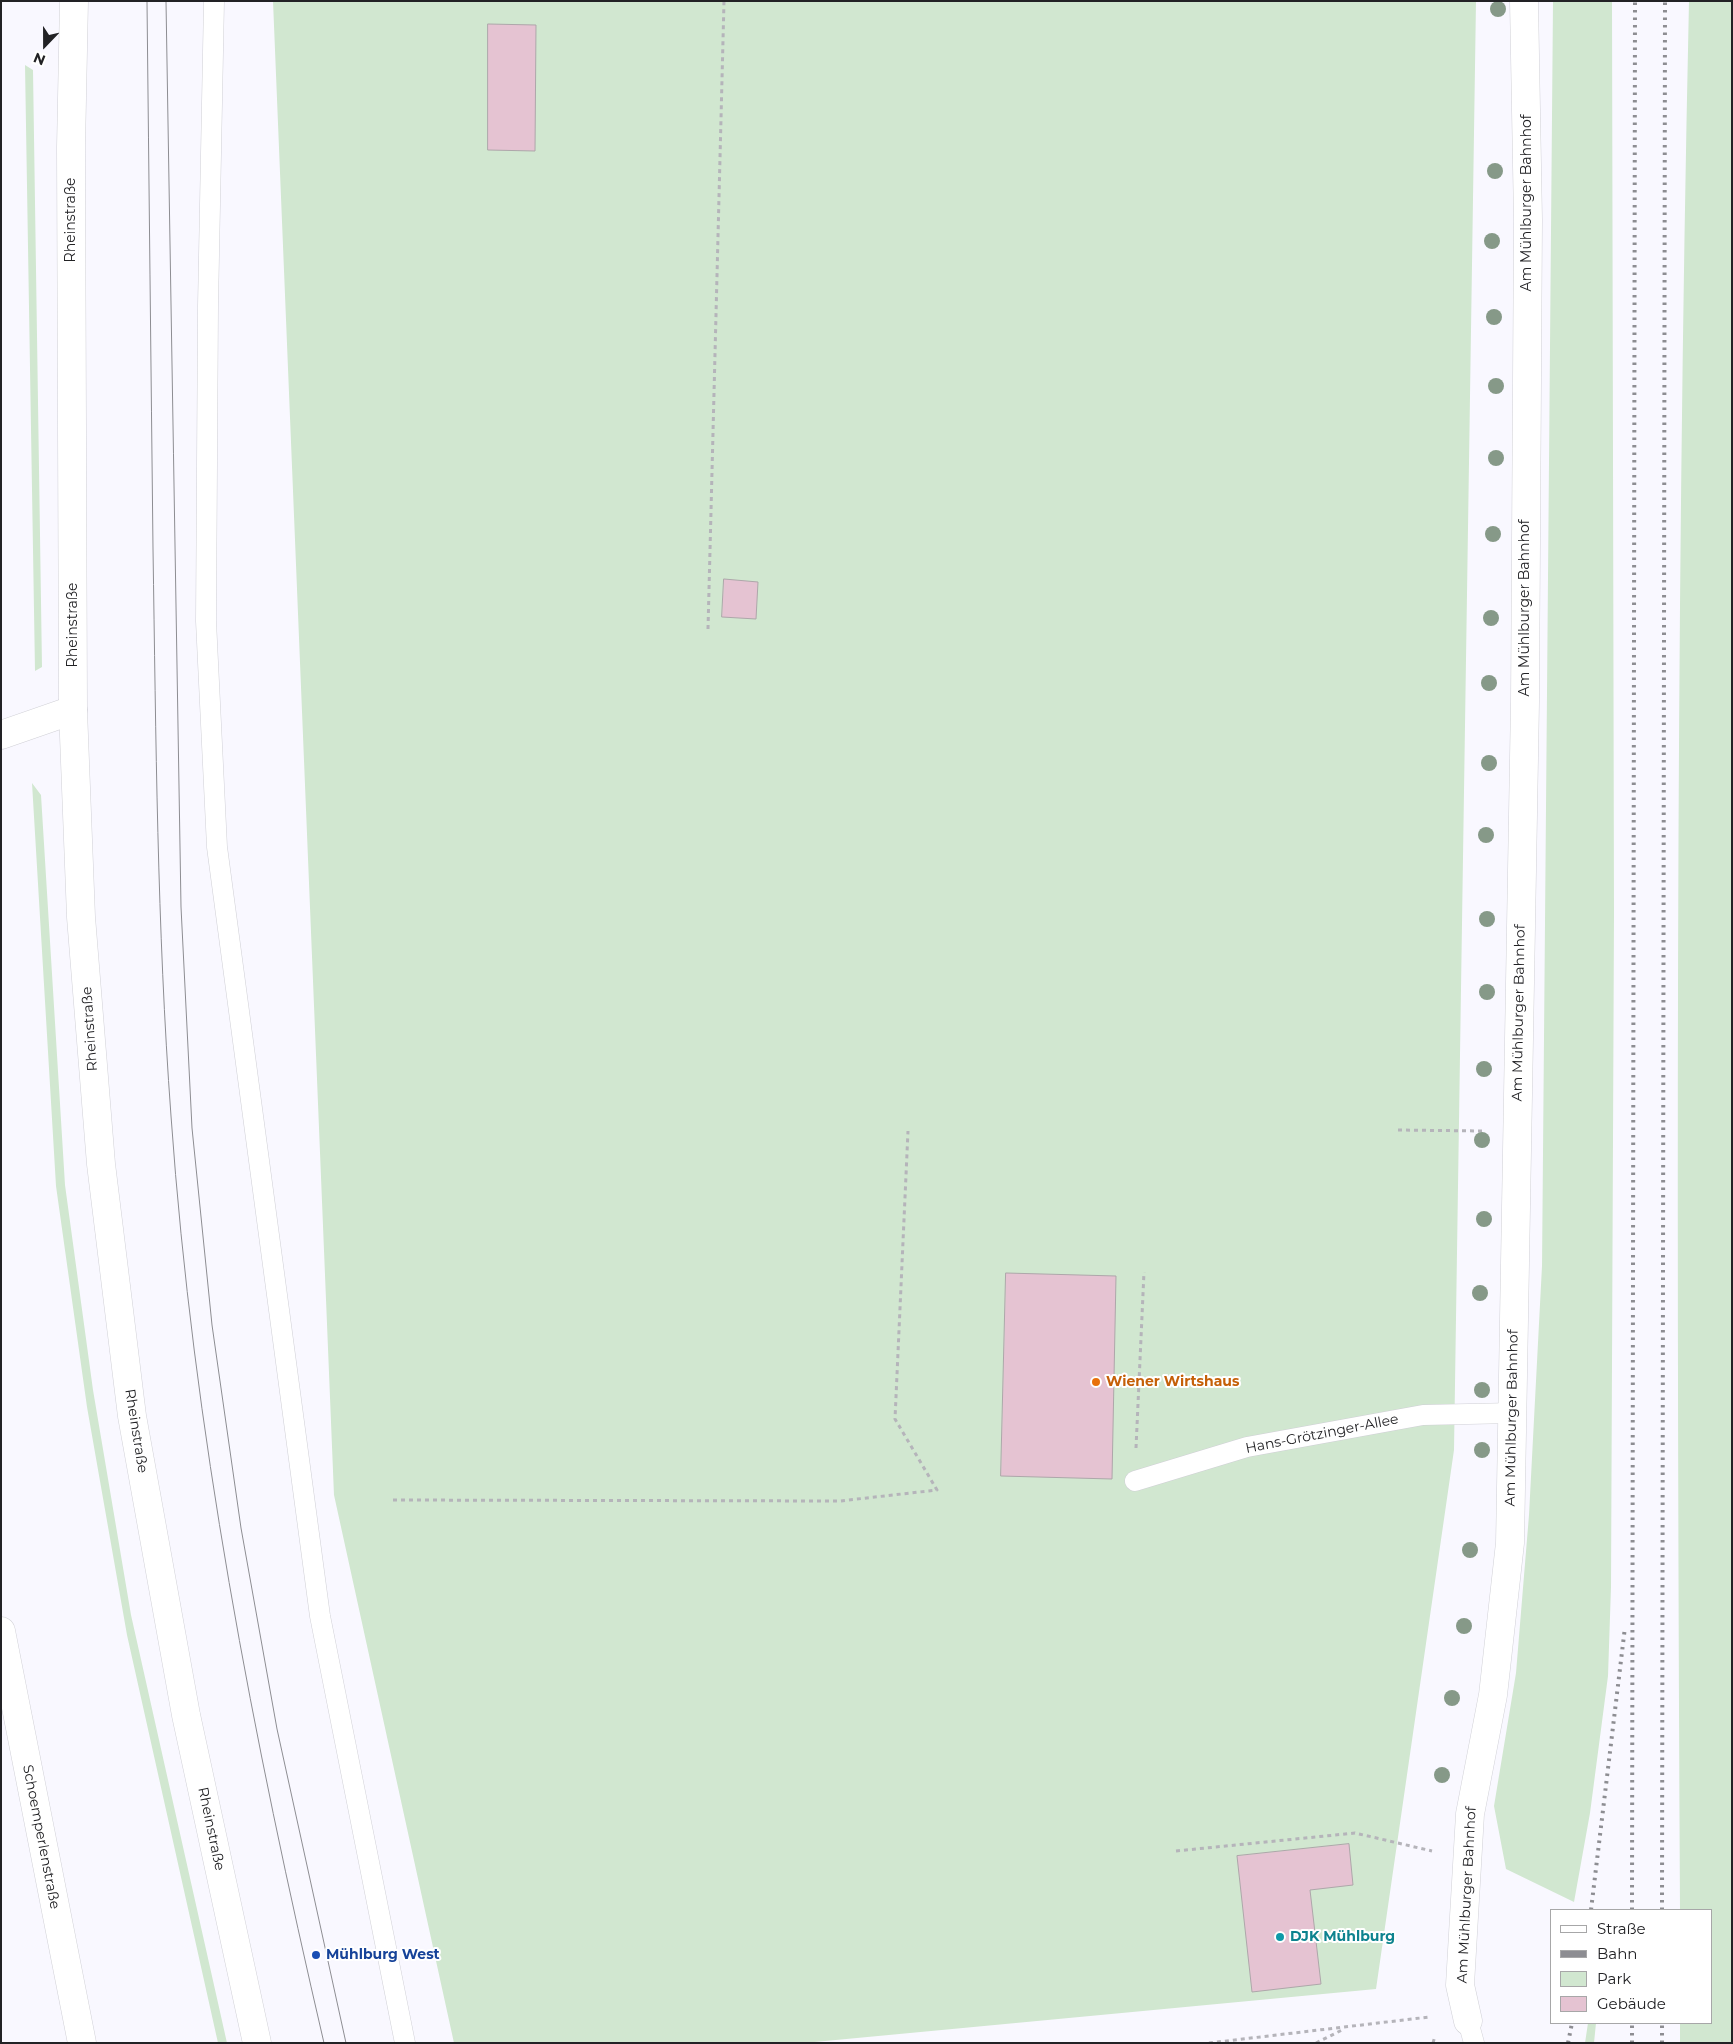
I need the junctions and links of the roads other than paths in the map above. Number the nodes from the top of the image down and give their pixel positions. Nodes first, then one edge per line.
1 (74, 1) edge
2 (214, 1) edge
3 (1524, 1) edge
4 (73, 710) junction
5 (1, 735) edge
6 (1513, 1413) junction
7 (1135, 1481) road end
8 (1, 1631) edge
9 (1471, 2032) edge
10 (82, 2043) edge
11 (257, 2043) edge
12 (405, 2043) edge

1 - 4 street, Rheinstraße
2 - 12 lane
3 - 6 street, Am Mühlburger Bahnhof
4 - 5 street
4 - 11 street, Rheinstraße
6 - 7 lane, Hans-Grötzinger-Allee
6 - 9 street, Am Mühlburger Bahnhof
8 - 10 street, Schoemperlenstraße

